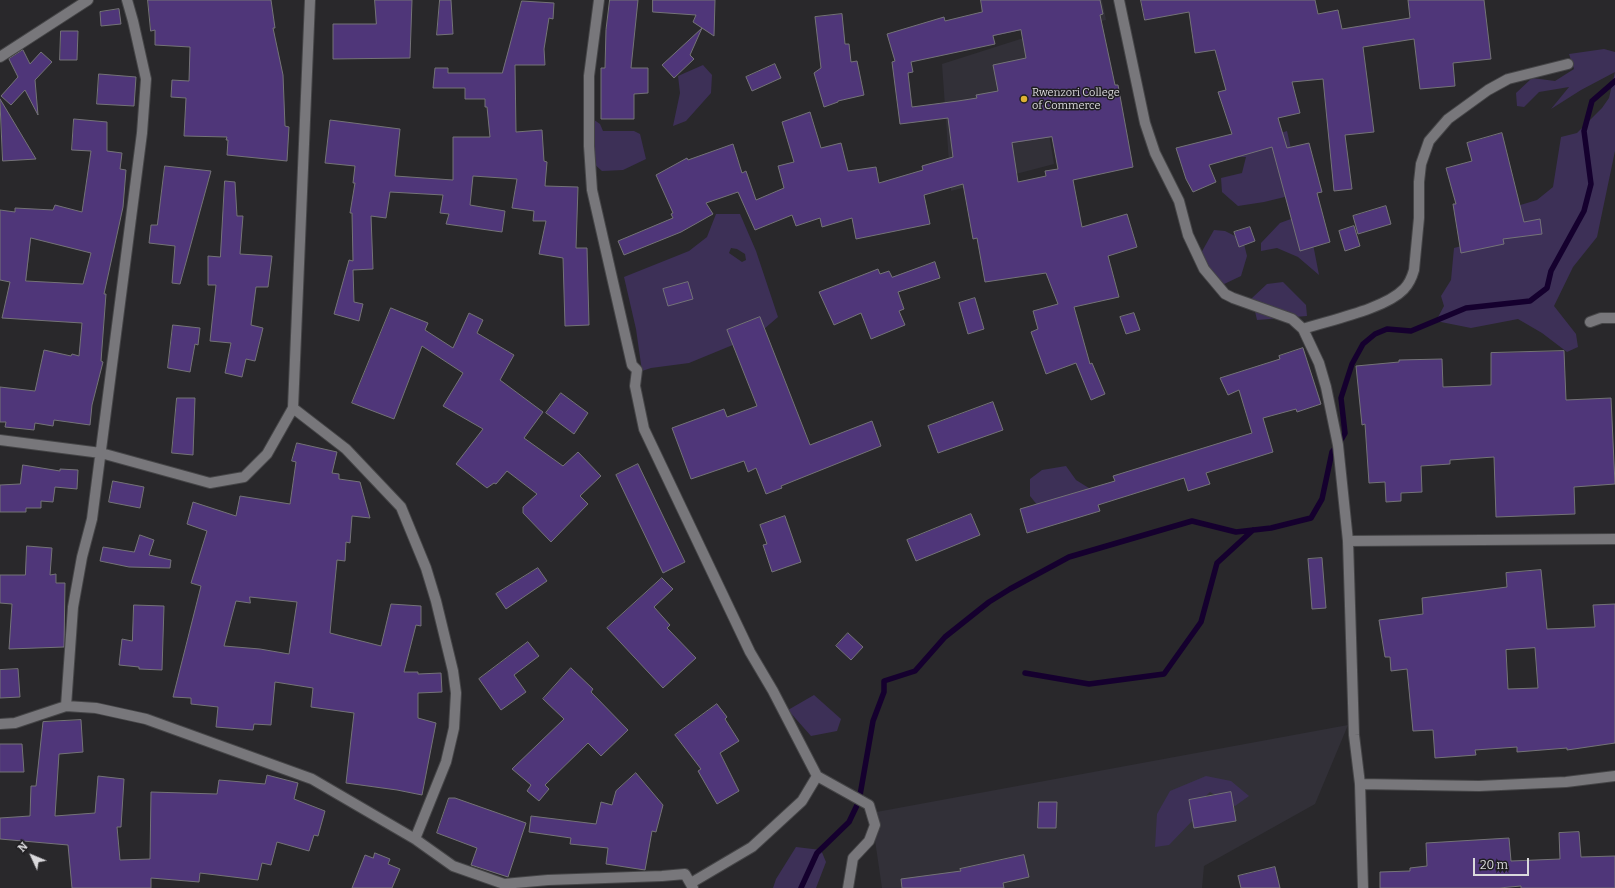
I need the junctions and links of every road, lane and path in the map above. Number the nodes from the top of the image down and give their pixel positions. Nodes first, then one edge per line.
1 (88, 0) edge
2 (127, 0) edge
3 (310, 0) edge
4 (599, 0) edge
5 (1119, 0) edge
6 (0, 57) edge
7 (1568, 64) dead end
8 (1615, 318) edge
9 (1590, 322) dead end
10 (1303, 329) junction
11 (294, 408) junction
12 (0, 440) edge
13 (101, 453) junction
14 (1615, 539) edge
15 (1348, 541) junction
16 (66, 706) junction
17 (0, 724) edge
18 (817, 776) junction
19 (1615, 776) edge
20 (1360, 784) junction
21 (415, 839) junction
22 (692, 885) edge
23 (848, 888) edge
24 (1363, 888) edge

1 - 6 street
2 - 13 street
3 - 11 street
4 - 18 street
5 - 10 street
7 - 10 street
8 - 9 street
10 - 15 street
11 - 13 street
11 - 21 street
12 - 13 street
13 - 16 street
14 - 15 street
15 - 20 street
16 - 17 street
16 - 21 street
18 - 22 street
18 - 23 street
19 - 20 street
20 - 24 street
21 - 22 street

